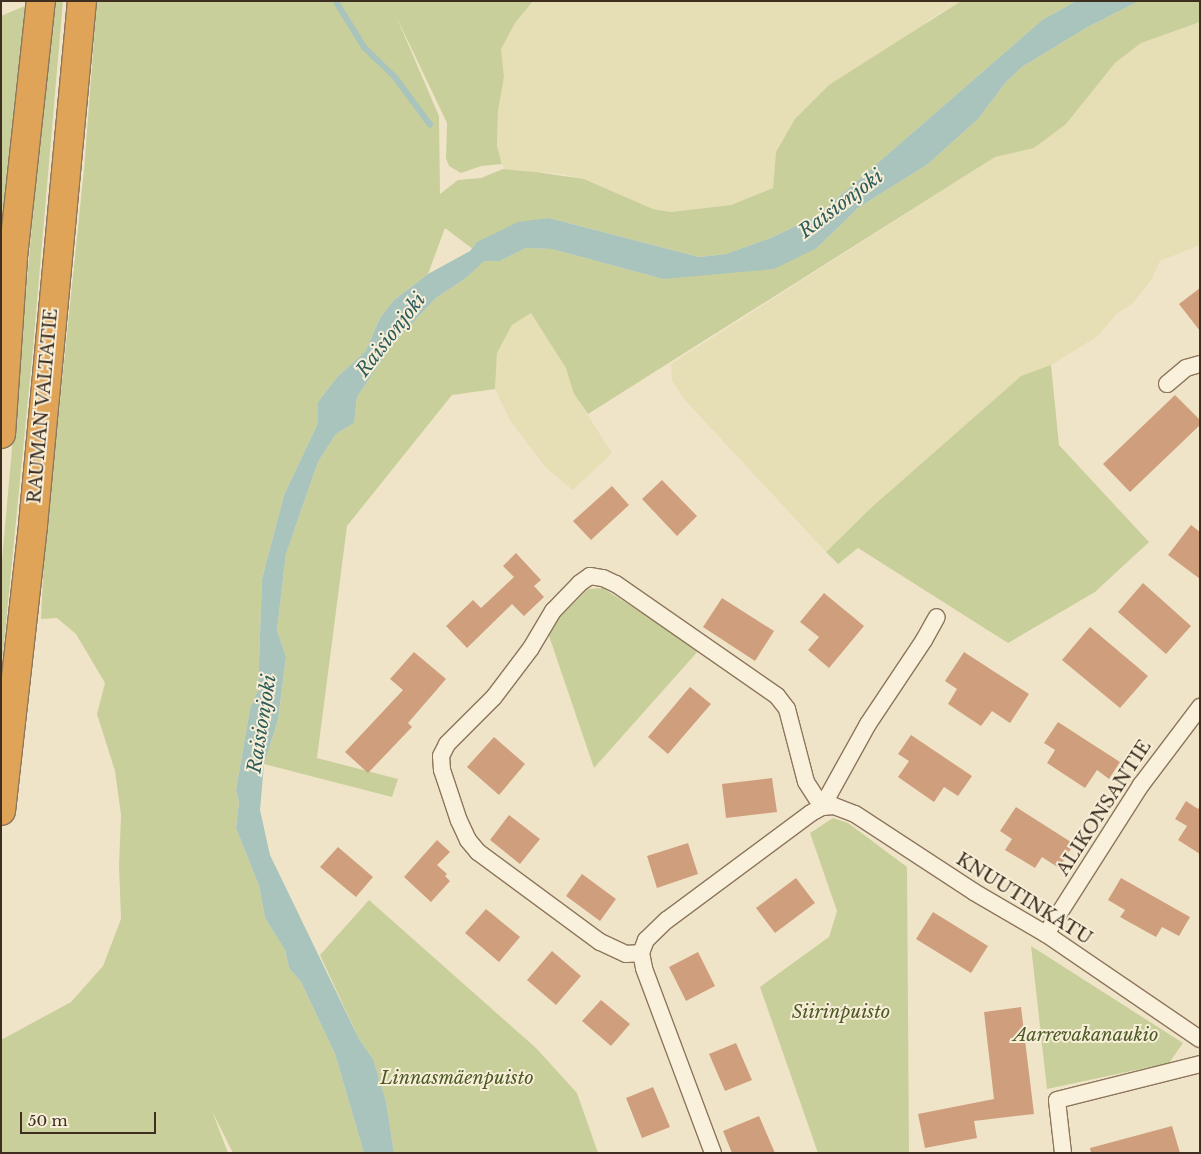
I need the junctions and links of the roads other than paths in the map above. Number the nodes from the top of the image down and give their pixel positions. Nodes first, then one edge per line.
1 (41, 1) edge
2 (82, 1) edge
3 (1200, 364) edge
4 (1167, 384) dead end
5 (1, 434) edge
6 (937, 617) dead end
7 (1200, 707) edge
8 (822, 807) junction
9 (1, 811) edge
10 (1046, 934) junction
11 (641, 953) junction
12 (1200, 1039) edge
13 (1200, 1064) edge
14 (713, 1153) edge
15 (1063, 1153) edge

1 - 5 highway
2 - 9 highway, RAUMAN VALTATIE
3 - 4 street
6 - 8 street
7 - 10 street, ALIKONSANTIE
8 - 10 street, KNUUTINKATU
8 - 11 street
8 - 11 street
10 - 12 street, KNUUTINKATU
11 - 14 street
13 - 15 street

